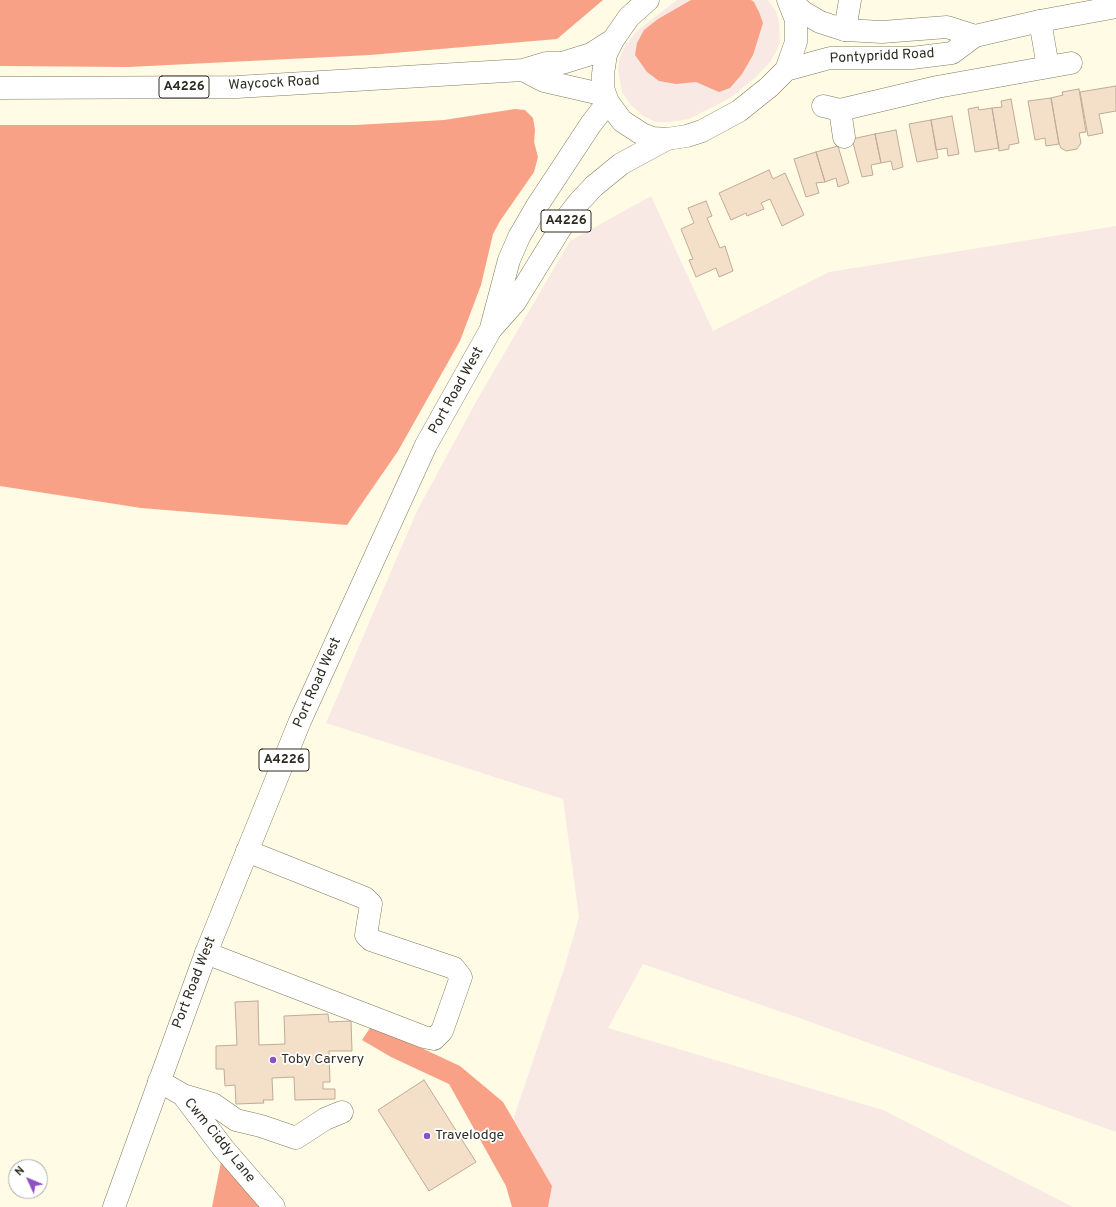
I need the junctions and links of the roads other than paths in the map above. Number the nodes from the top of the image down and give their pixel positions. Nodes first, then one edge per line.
1 (648, 0) edge
2 (789, 0) edge
3 (850, 0) edge
4 (1116, 7) edge
5 (1040, 21) junction
6 (845, 30) junction
7 (975, 36) junction
8 (613, 40) junction
9 (1071, 63) dead end
10 (1048, 67) junction
11 (523, 70) junction
12 (786, 70) junction
13 (0, 88) edge
14 (607, 98) junction
15 (844, 137) dead end
16 (667, 139) junction
17 (491, 329) junction
18 (247, 851) junction
19 (206, 954) junction
20 (159, 1081) junction
21 (183, 1096) junction
22 (342, 1112) dead end
23 (114, 1207) edge
24 (274, 1207) edge

1 - 8 main road
2 - 6 main road, Pontypridd Road
2 - 12 main road
3 - 6 main road
4 - 5 main road, Pontypridd Road
5 - 7 main road, Pontypridd Road
5 - 10 main road
6 - 7 main road, Pontypridd Road
7 - 12 main road, Pontypridd Road
8 - 11 main road, Waycock Road / A4226
8 - 14 main road
9 - 10 main road
10 - 15 main road
11 - 13 main road, Waycock Road / A4226
11 - 14 main road
12 - 16 main road
14 - 16 main road
14 - 17 main road, Port Road West / A4226
16 - 17 main road, Port Road West / A4226
17 - 18 main road, Port Road West / A4226
18 - 19 main road, Port Road West / A4226
18 - 19 main road
19 - 20 main road, Port Road West / A4226
20 - 21 main road, Cwm Ciddy Lane
20 - 23 main road, Port Road West / A4226
21 - 22 main road
21 - 24 main road, Cwm Ciddy Lane

